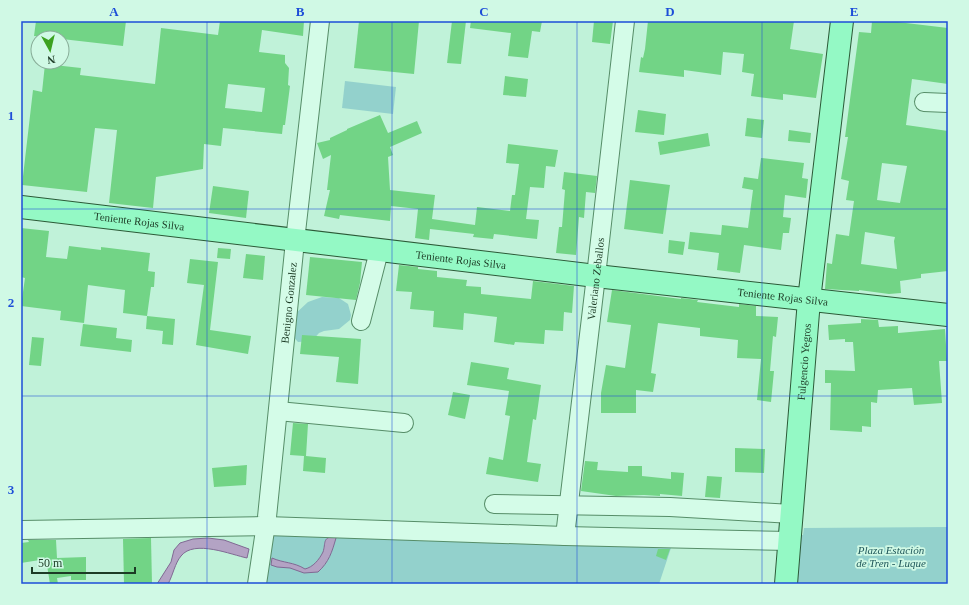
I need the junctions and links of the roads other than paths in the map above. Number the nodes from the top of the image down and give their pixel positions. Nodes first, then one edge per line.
1 (320, 21) edge
2 (625, 21) edge
3 (842, 21) edge
4 (924, 102) dead end
5 (948, 103) edge
6 (21, 207) edge
7 (295, 241) junction
8 (379, 251) junction
9 (596, 276) junction
10 (809, 300) junction
11 (948, 315) edge
12 (361, 321) dead end
13 (278, 411) junction
14 (404, 423) dead end
15 (494, 504) dead end
16 (569, 505) junction
17 (792, 514) junction
18 (266, 526) junction
19 (21, 530) edge
20 (564, 536) junction
21 (790, 541) junction
22 (257, 584) edge
23 (786, 584) edge

1 - 7 street, Benigno Gonzalez
2 - 9 street, Valeriano Zeballos
3 - 10 main road, Fulgencio Yegros
4 - 5 street
6 - 7 main road, Teniente Rojas Silva
7 - 8 main road, Teniente Rojas Silva
7 - 13 street, Benigno Gonzalez
8 - 9 main road, Teniente Rojas Silva
8 - 12 street
9 - 10 main road, Teniente Rojas Silva
9 - 16 street, Valeriano Zeballos
10 - 11 main road, Teniente Rojas Silva
10 - 17 main road, Fulgencio Yegros
13 - 14 street
13 - 18 street, Benigno Gonzalez
15 - 16 street
16 - 17 street
16 - 20 street, Valeriano Zeballos
17 - 21 main road, Fulgencio Yegros
18 - 19 street
18 - 20 street
18 - 22 street, Benigno Gonzalez
20 - 21 street
21 - 23 main road, Fulgencio Yegros

